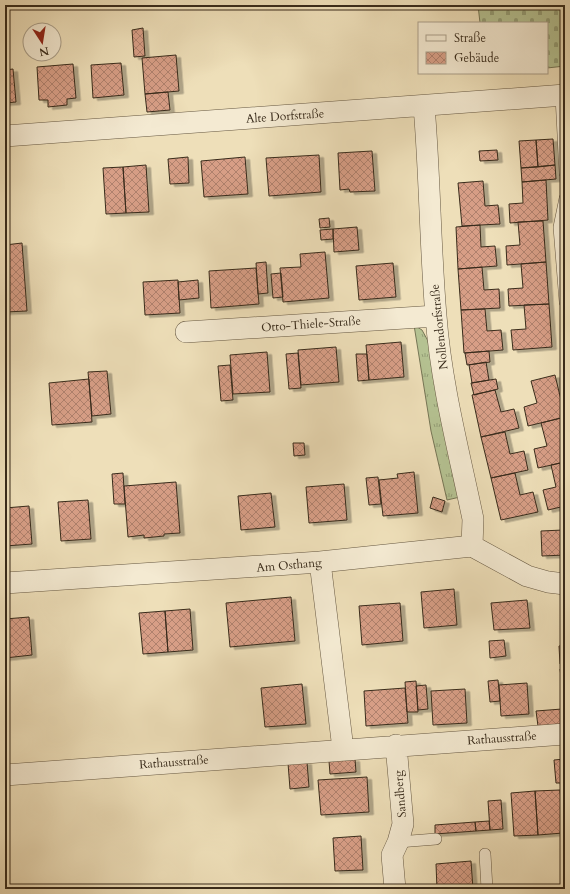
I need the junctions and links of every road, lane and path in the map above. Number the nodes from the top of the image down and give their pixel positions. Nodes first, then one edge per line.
1 (563, 96) edge
2 (424, 106) junction
3 (5, 136) edge
4 (565, 173) edge
5 (565, 198) edge
6 (565, 302) edge
7 (436, 316) junction
8 (186, 332) dead end
9 (472, 546) junction
10 (320, 562) junction
11 (5, 583) edge
12 (565, 584) edge
13 (565, 734) edge
14 (396, 745) junction
15 (343, 749) junction
16 (5, 775) edge
17 (436, 839) dead end
18 (398, 842) junction
19 (485, 854) dead end
20 (395, 889) edge
21 (487, 889) edge

1 - 2 street, Alte Dorfstraße
1 - 4 lane
2 - 3 street, Alte Dorfstraße
2 - 7 street, Nollendorfstraße
5 - 6 lane
7 - 8 street, Otto-Thiele-Straße
7 - 9 street, Nollendorfstraße
9 - 10 street, Am Osthang
9 - 12 street
10 - 11 street, Am Osthang
10 - 15 street
13 - 14 street, Rathausstraße
14 - 15 street, Rathausstraße
14 - 18 street, Sandberg
15 - 16 street, Rathausstraße
17 - 18 lane
18 - 20 street, Sandberg
19 - 21 lane

